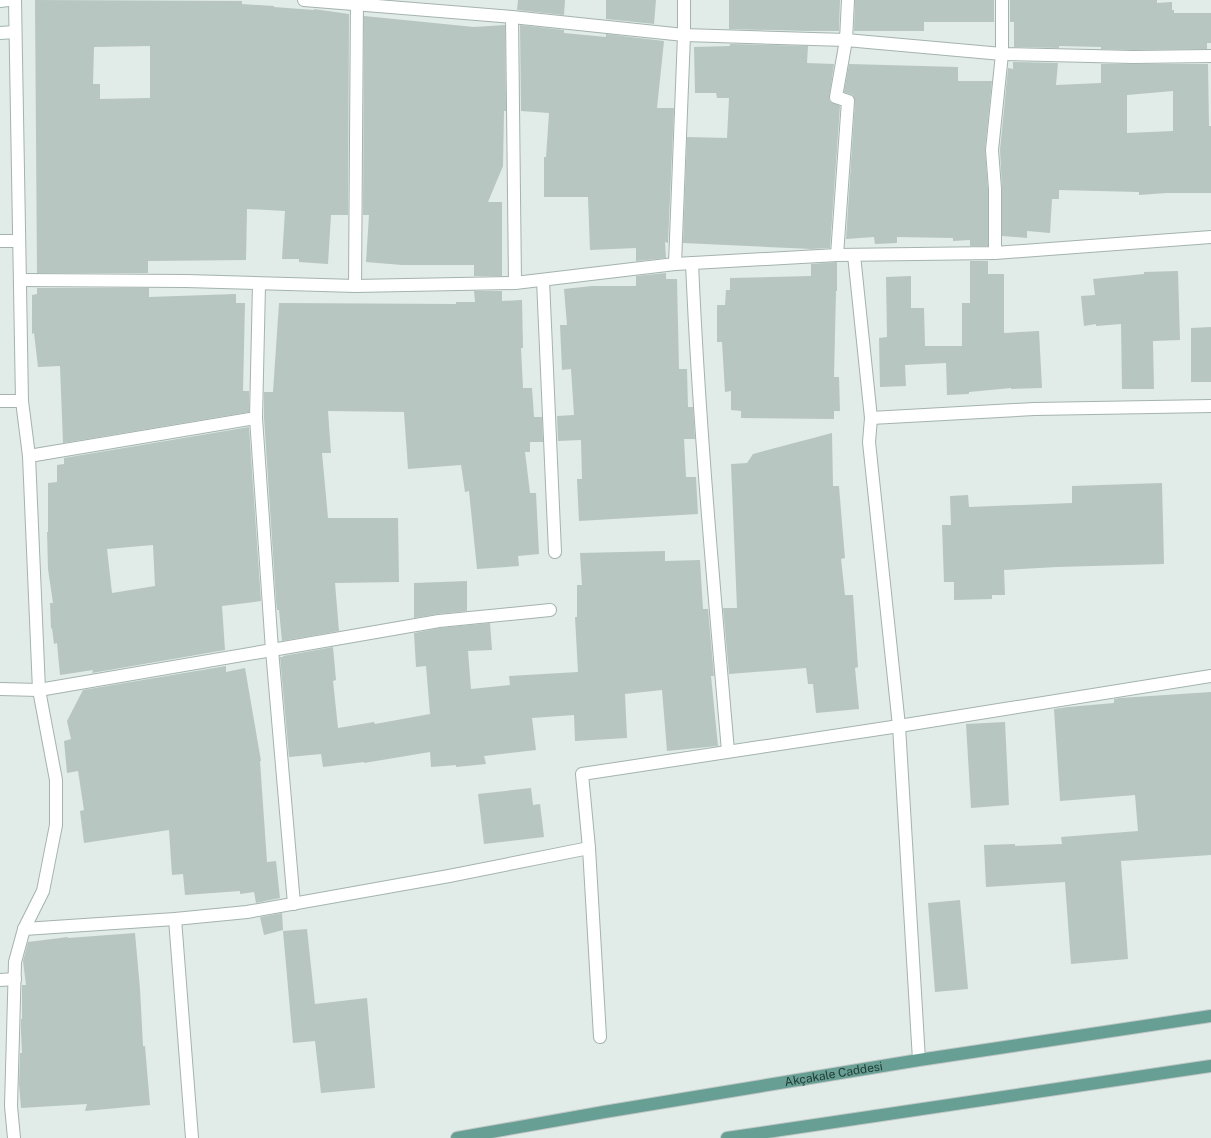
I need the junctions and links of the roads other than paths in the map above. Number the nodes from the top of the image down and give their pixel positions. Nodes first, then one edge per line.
1 (8, 0) edge
2 (15, 0) edge
3 (304, 0) edge
4 (684, 0) edge
5 (848, 0) edge
6 (1002, 0) edge
7 (0, 1) edge
8 (357, 2) edge
9 (512, 17) junction
10 (15, 32) junction
11 (0, 33) edge
12 (684, 35) junction
13 (846, 40) junction
14 (1002, 54) junction
15 (1211, 56) edge
16 (1211, 236) edge
17 (0, 241) edge
18 (19, 241) junction
19 (995, 253) junction
20 (837, 255) junction
21 (854, 255) junction
22 (692, 263) junction
23 (675, 264) junction
24 (20, 280) junction
25 (543, 280) junction
26 (515, 283) junction
27 (259, 284) junction
28 (355, 286) junction
29 (0, 401) edge
30 (22, 401) junction
31 (1211, 406) edge
32 (256, 418) junction
33 (871, 418) junction
34 (30, 456) junction
35 (555, 552) dead end
36 (550, 610) dead end
37 (272, 650) junction
38 (1211, 676) edge
39 (0, 689) edge
40 (38, 690) junction
41 (899, 726) junction
42 (728, 751) junction
43 (589, 848) junction
44 (294, 904) junction
45 (175, 919) junction
46 (24, 929) junction
47 (15, 979) junction
48 (0, 980) edge
49 (1211, 1016) edge
50 (600, 1038) dead end
51 (919, 1060) junction
52 (1211, 1066) edge
53 (14, 1138) edge
54 (192, 1138) edge
55 (457, 1138) edge
56 (728, 1138) edge

1 - 7 street
2 - 10 street
3 - 8 street
4 - 12 street
5 - 13 street
6 - 14 street
8 - 9 street
8 - 28 street
9 - 12 street
9 - 26 street
10 - 11 street
10 - 18 street
12 - 13 street
12 - 23 street
13 - 14 street
13 - 20 street
14 - 15 street
14 - 19 street
16 - 19 street
17 - 18 street
18 - 24 street
19 - 21 street
20 - 21 street
20 - 22 street
21 - 33 street
22 - 23 street
22 - 42 street
23 - 25 street
24 - 27 street
24 - 30 street
25 - 26 street
25 - 35 street
26 - 28 street
27 - 28 street
27 - 32 street
29 - 30 street
30 - 34 street
31 - 33 street
32 - 34 street
32 - 37 street
33 - 41 street
34 - 40 street
36 - 37 street
37 - 40 street
37 - 44 street
38 - 41 street
39 - 40 street
40 - 46 street
41 - 42 street
41 - 51 street
42 - 43 street
43 - 44 street
43 - 50 street
44 - 45 street
45 - 46 street
45 - 54 street
46 - 47 street
47 - 48 street
47 - 53 street
49 - 51 main road, Akçakale Caddesi
51 - 55 main road, Akçakale Caddesi
52 - 56 main road

